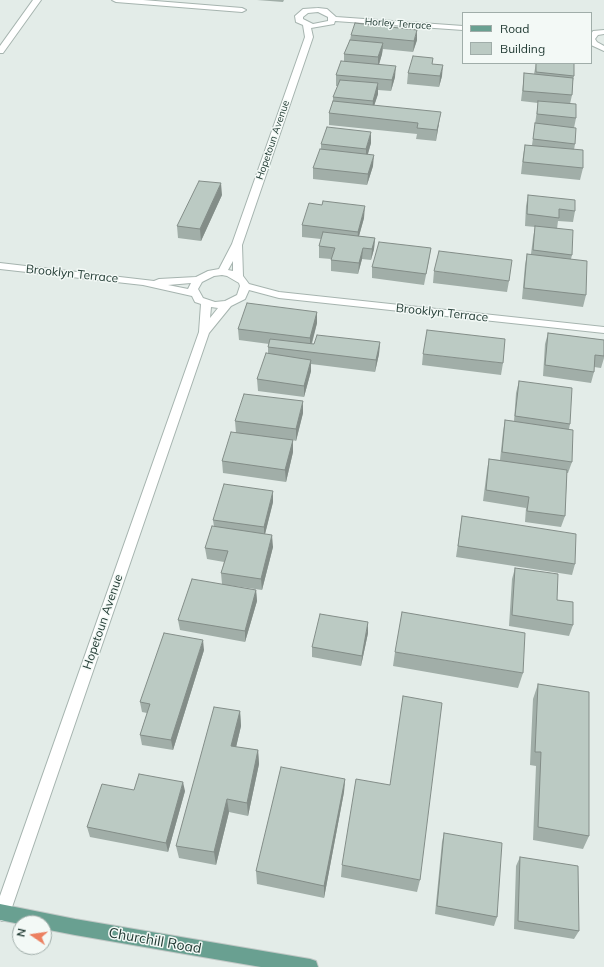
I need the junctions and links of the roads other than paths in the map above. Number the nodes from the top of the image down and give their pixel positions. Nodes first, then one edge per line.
1 (37, 0) edge
2 (116, 0) edge
3 (242, 10) dead end
4 (333, 19) junction
5 (307, 24) junction
6 (320, 25) junction
7 (462, 28) edge
8 (604, 32) edge
9 (309, 36) junction
10 (592, 38) edge
11 (592, 41) edge
12 (604, 49) edge
13 (0, 51) edge
14 (237, 244) junction
15 (0, 266) edge
16 (222, 272) junction
17 (238, 276) junction
18 (198, 280) junction
19 (143, 282) junction
20 (245, 286) junction
21 (194, 294) junction
22 (279, 295) junction
23 (241, 297) junction
24 (206, 303) junction
25 (226, 304) junction
26 (604, 330) edge
27 (204, 332) junction
28 (1, 913) edge
29 (310, 967) edge

1 - 13 street
2 - 3 street
4 - 5 street, Hopetoun Avenue
4 - 6 street
4 - 7 street, Horley Terrace
5 - 6 street
5 - 9 street, Hopetoun Avenue
6 - 9 street, Hopetoun Avenue
8 - 10 street
9 - 14 street, Hopetoun Avenue
11 - 12 street
14 - 16 street, Hopetoun Avenue
14 - 17 street, Hopetoun Avenue
15 - 19 street, Brooklyn Terrace
16 - 17 street
16 - 18 street
17 - 20 street
18 - 19 street, Brooklyn Terrace
18 - 21 street
19 - 21 street, Brooklyn Terrace
20 - 22 street, Brooklyn Terrace
20 - 23 street
21 - 24 street
22 - 23 street, Brooklyn Terrace
22 - 26 street, Brooklyn Terrace
23 - 25 street
24 - 25 street
24 - 27 street, Hopetoun Avenue
25 - 27 street, Hopetoun Avenue
27 - 28 street, Hopetoun Avenue
28 - 29 main road, Churchill Road

